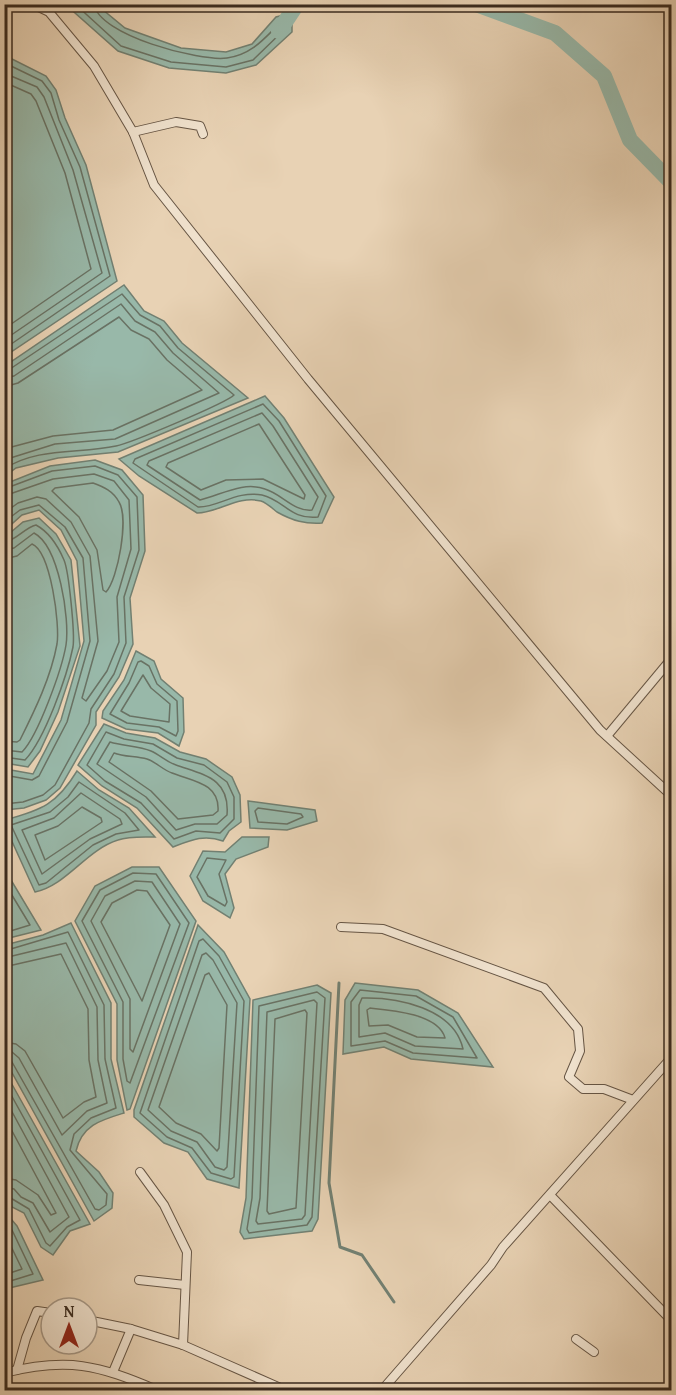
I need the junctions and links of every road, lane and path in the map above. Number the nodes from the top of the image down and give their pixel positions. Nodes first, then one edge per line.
1 (32, 4) edge
2 (133, 132) junction
3 (203, 134) dead end
4 (672, 657) edge
5 (607, 736) junction
6 (672, 796) edge
7 (341, 927) dead end
8 (672, 1057) edge
9 (633, 1100) junction
10 (140, 1172) dead end
11 (550, 1195) junction
12 (139, 1280) dead end
13 (185, 1285) junction
14 (39, 1311) edge
15 (672, 1321) edge
16 (99, 1322) edge
17 (131, 1329) junction
18 (576, 1339) dead end
19 (183, 1345) junction
20 (594, 1352) dead end
21 (16, 1370) junction
22 (113, 1372) junction
23 (4, 1373) edge
24 (157, 1390) edge
25 (285, 1390) edge
26 (382, 1390) edge

1 - 2 street
2 - 3 street
2 - 5 street
4 - 5 street
5 - 6 street
7 - 9 street
8 - 9 street
9 - 11 street
10 - 13 street
11 - 15 street
11 - 26 street
12 - 13 street
13 - 19 street
14 - 21 street
16 - 17 street
17 - 19 street
17 - 22 street
18 - 20 street
19 - 25 street
21 - 22 street
21 - 23 street
22 - 24 street

